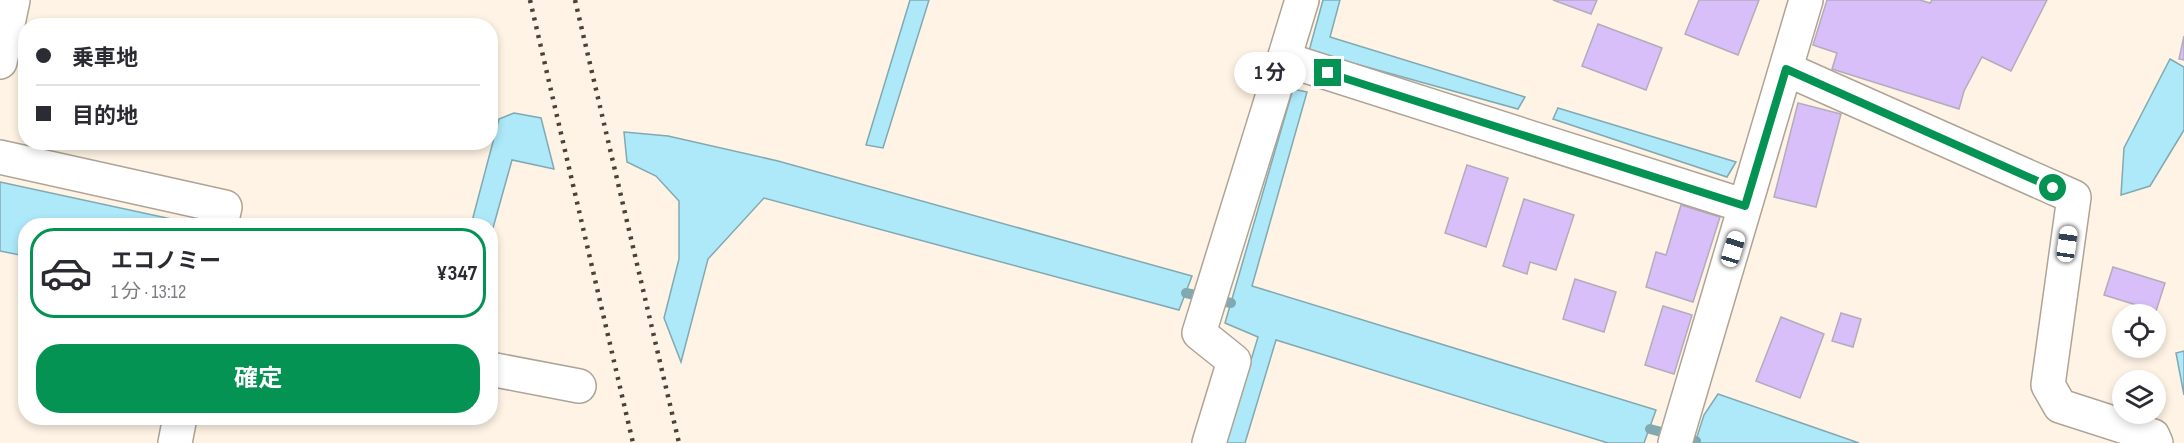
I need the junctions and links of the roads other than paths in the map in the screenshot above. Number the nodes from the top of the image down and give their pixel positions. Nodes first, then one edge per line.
1 (13, 0) edge
2 (1302, 0) edge
3 (1806, 0) edge
4 (1284, 59) junction
5 (0, 62) edge
6 (1786, 69) junction
7 (0, 157) edge
8 (1745, 206) junction
9 (223, 218) edge
10 (498, 371) edge
11 (579, 386) dead end
12 (178, 425) edge
13 (1678, 432) edge
14 (175, 443) edge
15 (1209, 443) edge
16 (2156, 443) edge

1 - 5 street
2 - 4 street
3 - 6 street
4 - 8 street
4 - 15 street
6 - 8 street
6 - 16 street
7 - 9 street
8 - 13 street
10 - 11 street
12 - 14 street

